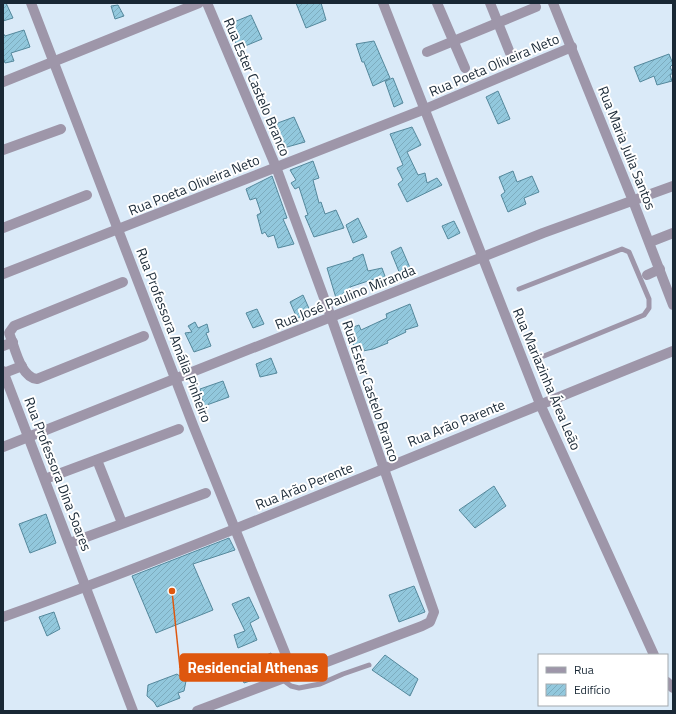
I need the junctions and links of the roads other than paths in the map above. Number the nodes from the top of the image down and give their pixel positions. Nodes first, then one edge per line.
1 (31, 3) edge
2 (199, 3) edge
3 (207, 3) edge
4 (383, 3) edge
5 (437, 3) edge
6 (490, 3) edge
7 (553, 3) edge
8 (536, 7) dead end
9 (498, 22) junction
10 (453, 40) junction
11 (572, 47) junction
12 (427, 52) dead end
13 (510, 53) dead end
14 (54, 63) junction
15 (465, 68) dead end
16 (3, 82) edge
17 (425, 109) junction
18 (61, 129) dead end
19 (3, 150) edge
20 (276, 167) junction
21 (673, 186) edge
22 (87, 195) dead end
23 (633, 201) junction
24 (3, 228) edge
25 (119, 229) junction
26 (673, 233) edge
27 (650, 242) junction
28 (482, 257) junction
29 (660, 269) junction
30 (3, 274) edge
31 (643, 276) junction
32 (123, 282) dead end
33 (519, 289) dead end
34 (673, 305) edge
35 (331, 317) junction
36 (144, 336) dead end
37 (8, 344) edge
38 (673, 352) edge
39 (544, 356) dead end
40 (22, 366) junction
41 (4, 372) edge
42 (177, 379) junction
43 (540, 404) junction
44 (179, 429) dead end
45 (28, 437) junction
46 (3, 447) edge
47 (97, 460) junction
48 (383, 468) junction
49 (45, 480) junction
50 (206, 493) dead end
51 (122, 523) junction
52 (235, 529) junction
53 (70, 543) junction
54 (86, 587) junction
55 (3, 617) edge
56 (654, 654) edge
57 (369, 665) dead end
58 (294, 676) junction
59 (283, 680) junction
60 (134, 711) edge
61 (197, 711) edge

1 - 14 street, Rua Professora Amália Pinheiro
2 - 14 street
3 - 20 street, Rua Ester Castelo Branco
4 - 17 street, Rua Mariazinha Área Leão
5 - 10 street
6 - 9 street
7 - 11 street, Rua Maria Julia Santos
8 - 9 street
9 - 10 street
9 - 13 street
10 - 12 street
10 - 15 street
11 - 17 street, Rua Poeta Oliveira Neto
11 - 23 street, Rua Maria Julia Santos
14 - 16 street
14 - 25 street, Rua Professora Amália Pinheiro
17 - 20 street, Rua Poeta Oliveira Neto
17 - 28 street, Rua Mariazinha Área Leão
18 - 19 street
20 - 25 street, Rua Poeta Oliveira Neto
20 - 35 street, Rua Ester Castelo Branco
21 - 23 street, Rua José Paulino Miranda
22 - 24 street
23 - 27 street, Rua Maria Julia Santos
23 - 28 street, Rua José Paulino Miranda
25 - 30 street, Rua Poeta Oliveira Neto
25 - 42 street, Rua Professora Amália Pinheiro
26 - 27 street
27 - 29 street, Rua Maria Julia Santos
28 - 35 street, Rua José Paulino Miranda
28 - 43 street, Rua Mariazinha Área Leão
29 - 31 street
29 - 34 street, Rua Maria Julia Santos
31 - 33 lane
31 - 39 lane
32 - 37 street
35 - 42 street, Rua José Paulino Miranda
35 - 48 street, Rua Ester Castelo Branco
36 - 40 street
37 - 40 street
38 - 43 street, Rua Arão Parente
40 - 41 street
41 - 45 street, Rua Professora Dina Soares
42 - 45 street, Rua José Paulino Miranda
42 - 52 street, Rua Professora Amália Pinheiro
43 - 48 street, Rua Arão Parente
43 - 56 street, Rua Mariazinha Área Leão
44 - 47 street
45 - 46 street, Rua José Paulino Miranda
45 - 49 street, Rua Professora Dina Soares
47 - 49 street
47 - 51 street
48 - 52 street, Rua Arão Perente
48 - 58 street, Rua Ester Castelo Branco
49 - 53 street, Rua Professora Dina Soares
50 - 51 street
51 - 53 street
52 - 54 street, Rua Arão Perente
52 - 58 street, Rua Professora Amália Pinheiro
53 - 54 street, Rua Professora Dina Soares
54 - 55 street, Rua Arão Perente
54 - 60 street, Rua Professora Dina Soares
57 - 59 lane
58 - 59 street
59 - 61 street

